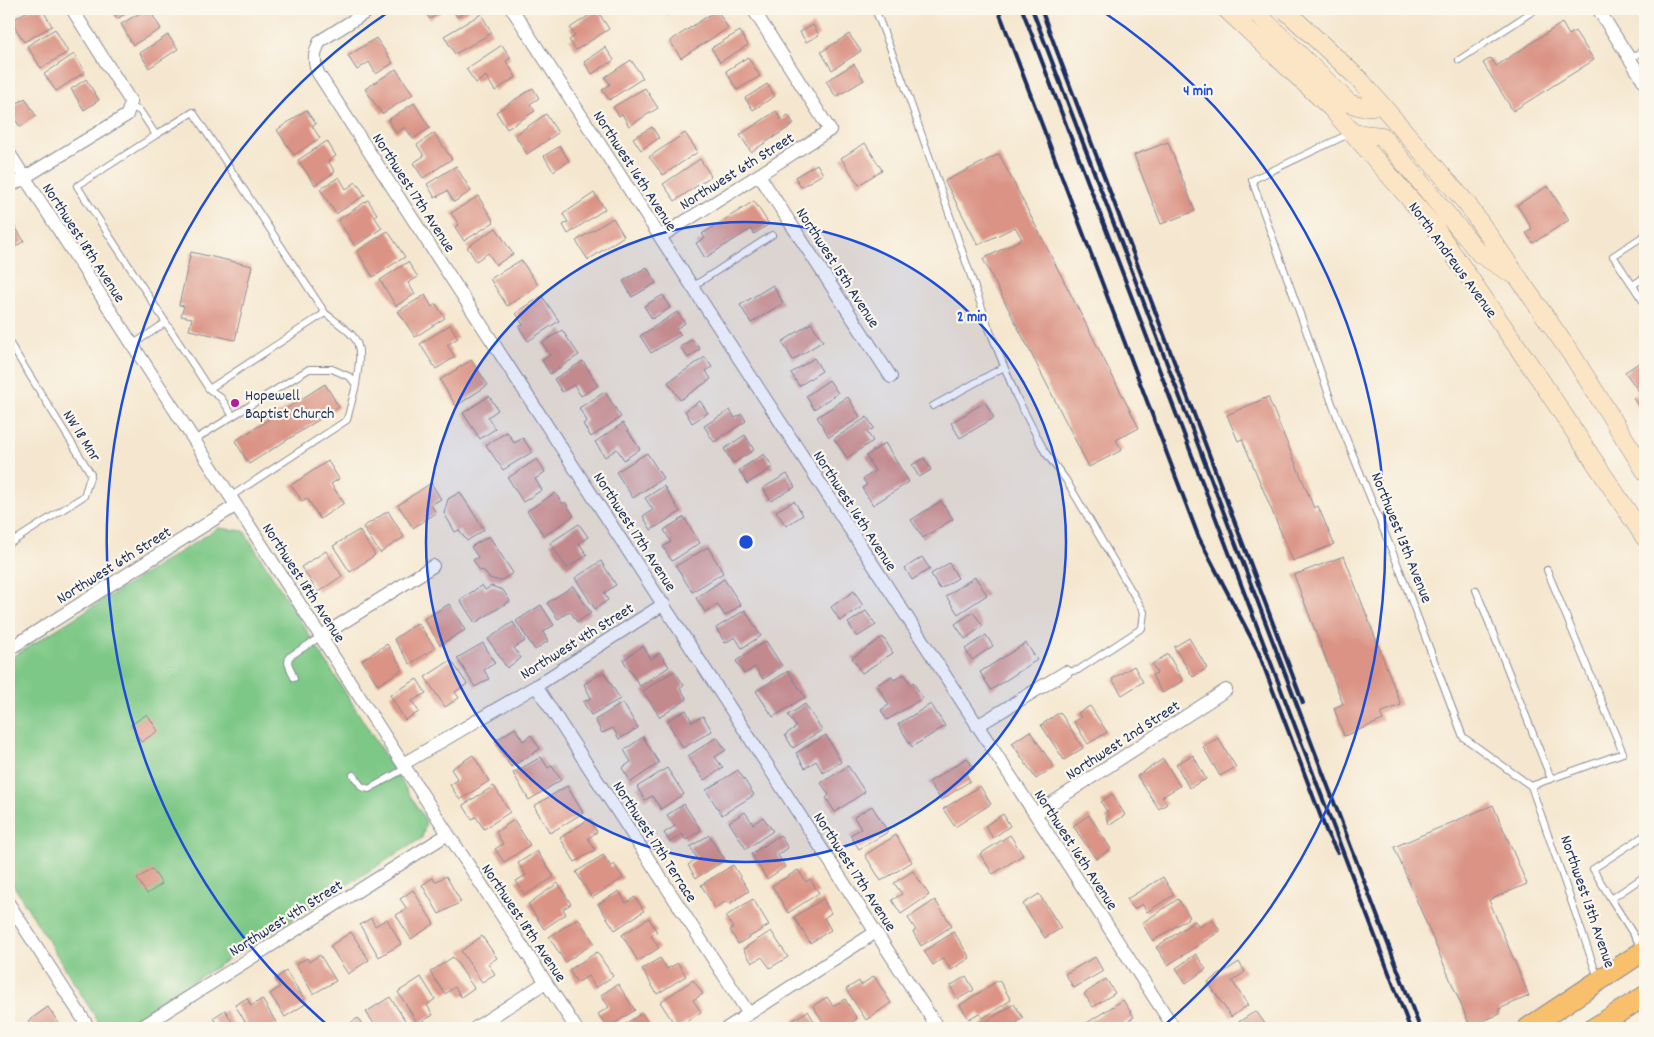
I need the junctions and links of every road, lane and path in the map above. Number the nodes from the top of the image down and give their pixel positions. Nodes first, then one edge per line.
1 (72, 9) edge
2 (371, 9) edge
3 (512, 9) edge
4 (753, 9) edge
5 (875, 9) edge
6 (1226, 9) edge
7 (1247, 9) edge
8 (1284, 9) edge
9 (1536, 9) edge
10 (1598, 9) edge
11 (1645, 49) edge
12 (1630, 59) junction
13 (1459, 60) dead end
14 (1645, 83) edge
15 (130, 104) junction
16 (1382, 105) junction
17 (1352, 133) junction
18 (156, 135) junction
19 (9, 153) edge
20 (759, 175) junction
21 (25, 178) junction
22 (9, 188) edge
23 (772, 235) dead end
24 (1645, 235) edge
25 (660, 237) junction
26 (1645, 277) edge
27 (1519, 278) junction
28 (1633, 285) junction
29 (692, 287) junction
30 (1645, 304) edge
31 (325, 313) junction
32 (165, 323) junction
33 (9, 342) edge
34 (132, 345) junction
35 (1004, 368) junction
36 (891, 377) dead end
37 (356, 385) junction
38 (209, 389) junction
39 (933, 406) dead end
40 (233, 416) junction
41 (194, 440) junction
42 (1645, 472) edge
43 (233, 501) junction
44 (1645, 538) edge
45 (9, 544) edge
46 (433, 566) dead end
47 (1547, 570) dead end
48 (1476, 590) dead end
49 (664, 604) junction
50 (320, 637) junction
51 (9, 649) edge
52 (1066, 672) joint
53 (294, 678) dead end
54 (536, 686) junction
55 (1226, 690) dead end
56 (977, 726) junction
57 (404, 766) junction
58 (353, 775) dead end
59 (1551, 779) junction
60 (1531, 786) junction
61 (1035, 814) junction
62 (448, 834) junction
63 (1645, 835) edge
64 (1645, 876) edge
65 (1611, 899) junction
66 (9, 904) edge
67 (876, 932) junction
68 (1644, 951) edge
69 (1599, 981) junction
70 (546, 982) junction
71 (1645, 996) edge
72 (750, 1014) junction
73 (90, 1028) edge
74 (140, 1028) edge
75 (475, 1028) edge
76 (576, 1028) edge
77 (727, 1028) edge
78 (938, 1028) edge
79 (1174, 1028) edge
80 (1528, 1028) edge
81 (1594, 1028) edge

1 - 15 street
2 - 49 street, Northwest 17th Avenue
3 - 25 street, Northwest 16th Avenue
4 - 20 street, Northwest 6th Street
5 - 35 lane
6 - 17 main road, North Andrews Avenue
7 - 16 main road
8 - 16 main road
9 - 13 lane
10 - 12 street
11 - 12 lane
12 - 14 street
15 - 18 lane
15 - 21 street
16 - 27 main road
17 - 27 main road
17 - 44 main road, North Andrews Avenue
17 - 60 lane, Northwest 13th Avenue
18 - 31 lane
18 - 32 lane
19 - 21 street, Northwest 18th Avenue
20 - 25 street, Northwest 6th Street
20 - 36 street, Northwest 15th Avenue
21 - 22 street
21 - 34 street, Northwest 18th Avenue
23 - 29 lane
24 - 28 lane
25 - 29 street, Northwest 16th Avenue
26 - 28 lane
27 - 42 main road
28 - 30 lane
29 - 56 street, Northwest 16th Avenue
31 - 37 lane
31 - 38 lane
32 - 34 lane
32 - 38 lane
33 - 45 lane, NW 18 Mnr
34 - 41 street, Northwest 18th Avenue
35 - 39 lane
35 - 52 lane
37 - 40 lane
37 - 43 lane
38 - 40 lane
40 - 41 lane
41 - 43 street, Northwest 18th Avenue
43 - 50 street, Northwest 18th Avenue
43 - 51 street, Northwest 6th Street
46 - 50 street
47 - 59 lane
48 - 59 lane
49 - 54 street, Northwest 4th Street
49 - 67 street, Northwest 17th Avenue
50 - 53 lane
50 - 57 street, Northwest 18th Avenue
52 - 56 street
54 - 57 street, Northwest 4th Street
54 - 72 street, Northwest 17th Terrace
55 - 61 street, Northwest 2nd Street
56 - 61 street, Northwest 16th Avenue
57 - 58 lane
57 - 62 street, Northwest 18th Avenue
59 - 60 lane
60 - 69 lane, Northwest 13th Avenue
61 - 79 street, Northwest 16th Avenue
62 - 70 street, Northwest 18th Avenue
62 - 74 street, Northwest 4th Street
63 - 65 lane
64 - 65 lane
65 - 68 lane
66 - 73 street
67 - 72 street
67 - 78 street, Northwest 17th Avenue
68 - 69 main road
69 - 80 main road
70 - 75 street
70 - 76 street, Northwest 18th Avenue
71 - 81 main road
72 - 77 street

